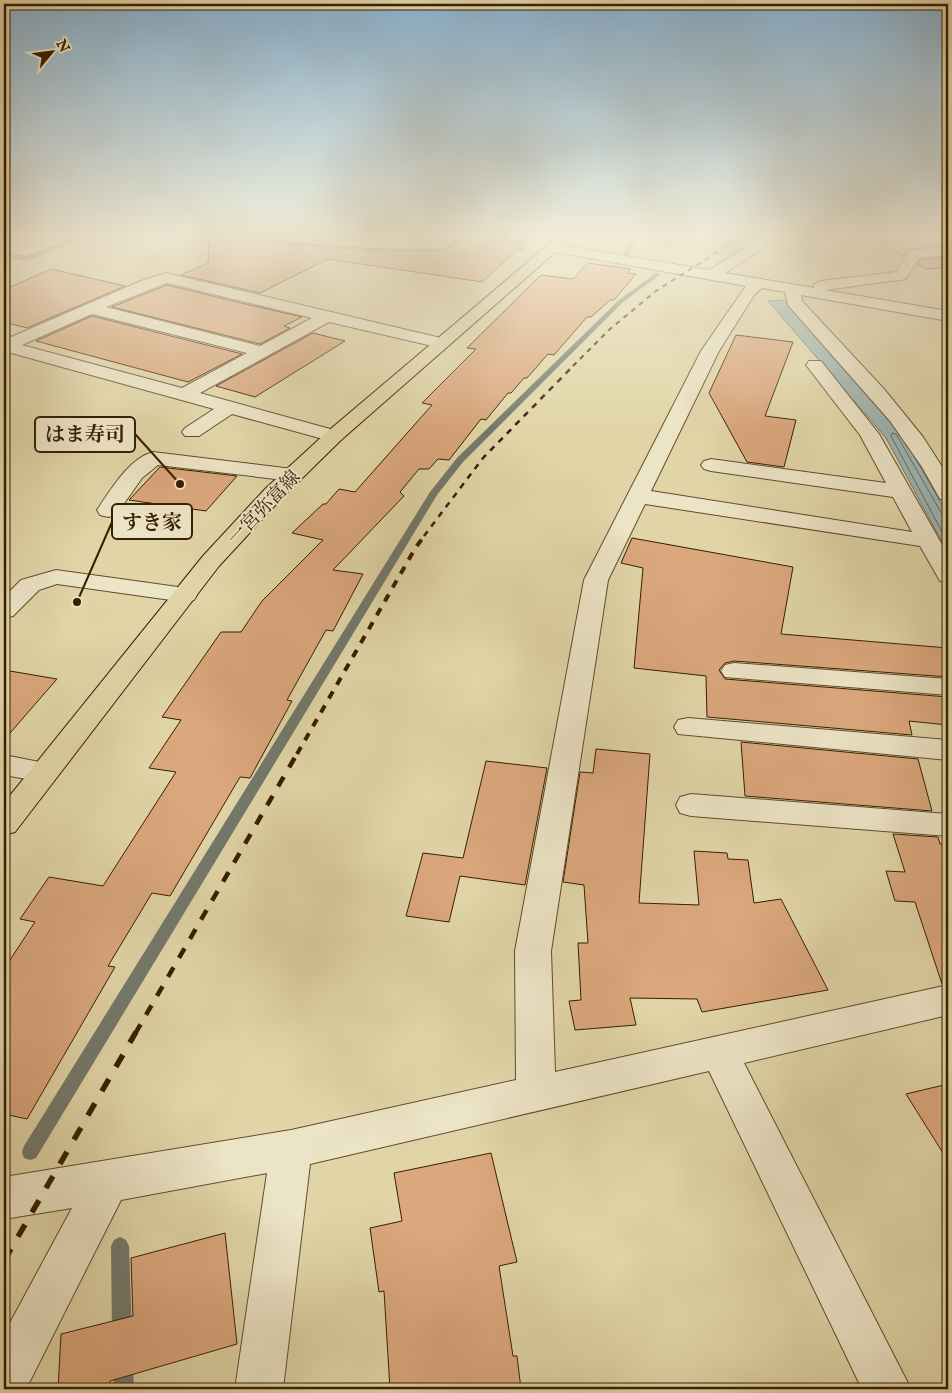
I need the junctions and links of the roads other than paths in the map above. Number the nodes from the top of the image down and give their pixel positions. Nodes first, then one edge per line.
1 (110, 299) edge
2 (255, 299) edge
3 (490, 299) edge
4 (743, 299) edge
5 (794, 299) edge
6 (850, 299) edge
7 (89, 308) junction
8 (327, 316) junction
9 (948, 316) edge
10 (441, 343) junction
11 (4, 346) edge
12 (262, 352) junction
13 (854, 372) junction
14 (183, 395) junction
15 (229, 407) junction
16 (192, 432) dead end
17 (334, 436) junction
18 (711, 465) dead end
19 (293, 475) junction
20 (901, 492) junction
21 (948, 494) edge
22 (638, 496) junction
23 (108, 510) dead end
24 (929, 541) junction
25 (948, 576) edge
26 (185, 595) junction
27 (4, 611) edge
28 (734, 671) dead end
29 (948, 687) edge
30 (688, 726) dead end
31 (948, 750) edge
32 (4, 765) edge
33 (44, 772) junction
34 (692, 804) dead end
35 (4, 824) edge
36 (948, 825) edge
37 (948, 1000) edge
38 (718, 1051) junction
39 (536, 1093) junction
40 (291, 1149) junction
41 (108, 1182) junction
42 (4, 1198) edge
43 (4, 1382) edge
44 (259, 1389) edge
45 (887, 1389) edge

1 - 7 street
2 - 8 street
3 - 10 main road, 一宮弥富線
4 - 22 street
5 - 13 street
6 - 9 street
7 - 11 street
7 - 12 street
8 - 10 street
8 - 12 street
10 - 17 main road, 一宮弥富線
11 - 14 street
12 - 14 street
13 - 20 street
13 - 21 street
14 - 15 street
15 - 16 street
15 - 17 street
17 - 19 main road, 一宮弥富線
18 - 20 street
19 - 23 street
19 - 26 main road, 一宮弥富線
20 - 24 street
22 - 24 street
22 - 39 street
24 - 25 street
26 - 27 street
26 - 33 main road, 一宮弥富線
28 - 29 street
30 - 31 street
32 - 33 street
33 - 35 main road, 一宮弥富線
34 - 36 street
37 - 38 street
38 - 39 street
38 - 45 street
39 - 40 street
40 - 41 street
40 - 44 street
41 - 42 street
41 - 43 street

